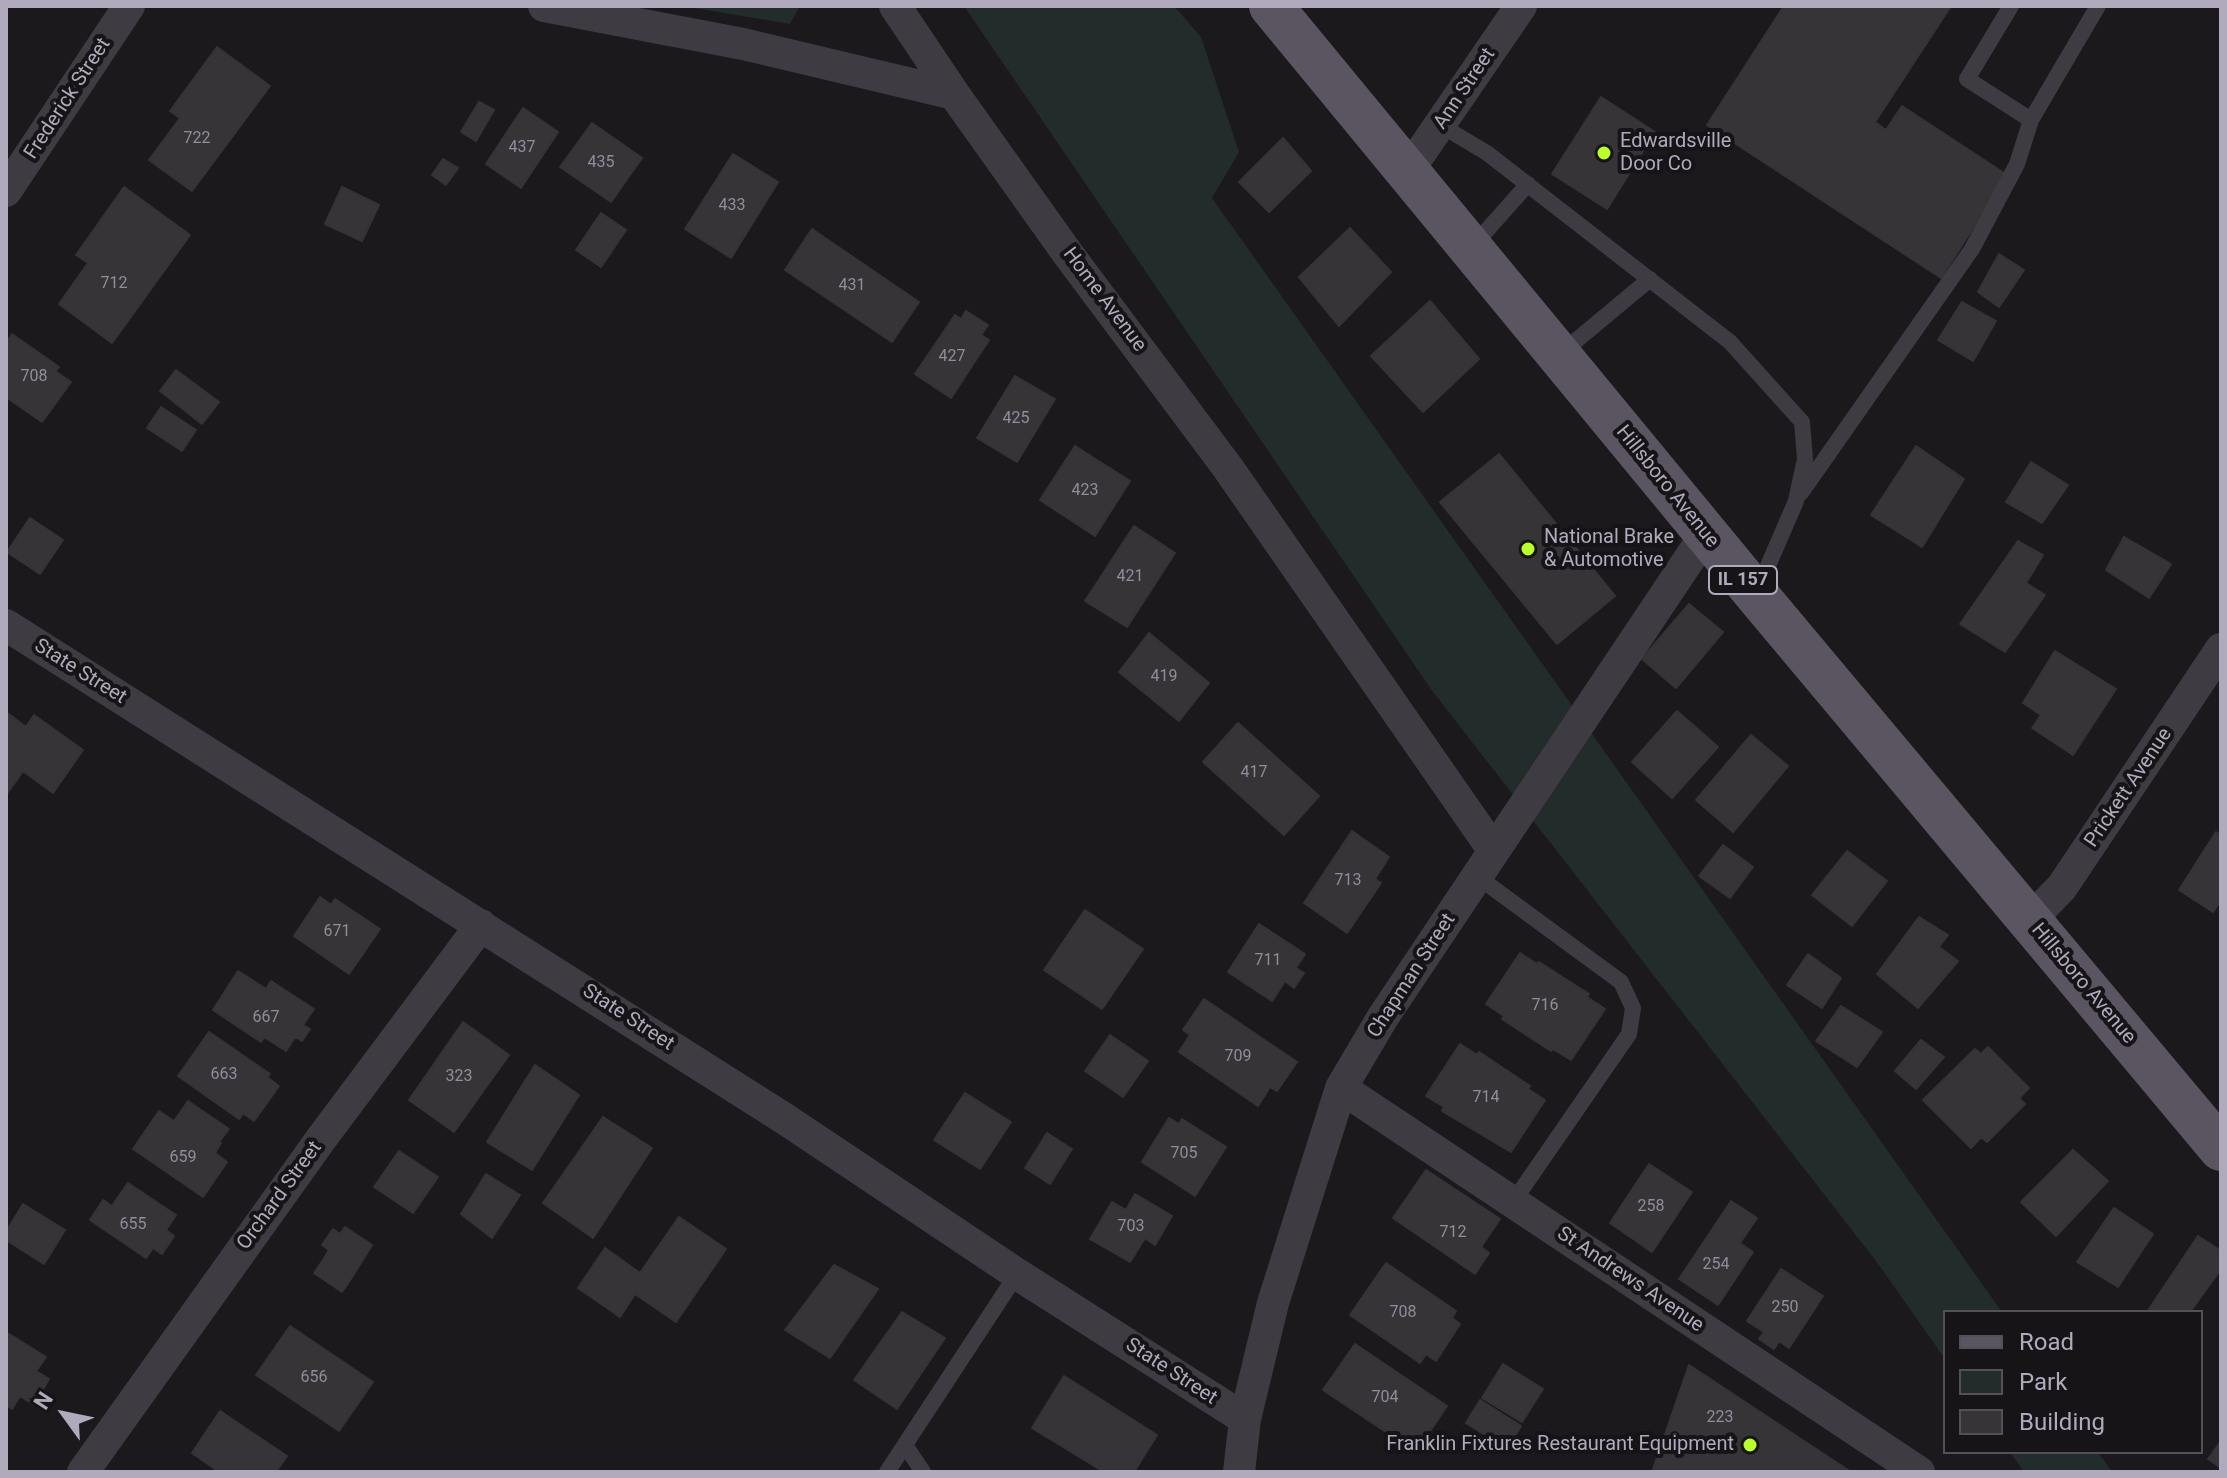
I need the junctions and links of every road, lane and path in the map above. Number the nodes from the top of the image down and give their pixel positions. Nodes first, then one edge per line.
1 (129, 6) edge
2 (544, 6) edge
3 (895, 6) edge
4 (1271, 6) edge
5 (1521, 6) edge
6 (2011, 6) edge
7 (2098, 6) edge
8 (954, 94) junction
9 (2031, 120) junction
10 (1440, 125) junction
11 (1408, 171) junction
12 (1528, 184) junction
13 (6, 191) edge
14 (1471, 248) junction
15 (1650, 279) junction
16 (1559, 355) junction
17 (1796, 501) junction
18 (1706, 534) junction
19 (1756, 594) junction
20 (6, 625) edge
21 (2221, 649) edge
22 (1486, 864) junction
23 (2029, 921) junction
24 (481, 925) junction
25 (1341, 1088) junction
26 (2221, 1149) edge
27 (1513, 1202) junction
28 (1017, 1274) junction
29 (1245, 1419) junction
30 (905, 1445) junction
31 (1914, 1470) edge
32 (83, 1472) edge
33 (887, 1472) edge
34 (923, 1472) edge
35 (1239, 1472) edge

1 - 13 street, Frederick Street
2 - 8 street
3 - 8 street, Home Avenue
4 - 11 main road, Hillsboro Avenue / IL 157
5 - 10 street, Ann Street
6 - 9 lane
7 - 9 lane
8 - 22 street, Home Avenue
9 - 17 lane
10 - 11 street, Ann Street
10 - 12 lane
11 - 14 main road, Hillsboro Avenue / IL 157
12 - 14 lane
12 - 15 lane
14 - 16 main road, Hillsboro Avenue / IL 157
15 - 16 lane
15 - 17 lane
16 - 18 main road, Hillsboro Avenue / IL 157
17 - 19 lane
18 - 19 main road, Hillsboro Avenue / IL 157
18 - 22 street, Chapman Street
19 - 23 main road, Hillsboro Avenue / IL 157
20 - 24 street, State Street
21 - 23 street, Prickett Avenue
22 - 25 street, Chapman Street
22 - 27 lane
23 - 26 main road, Hillsboro Avenue / IL 157
24 - 28 street, State Street
24 - 32 street, Orchard Street
25 - 27 street, St Andrews Avenue
25 - 29 street, Chapman Street
27 - 31 street, St Andrews Avenue
28 - 29 street, State Street
28 - 30 lane
29 - 35 street, Chapman Street
30 - 33 lane
30 - 34 lane

